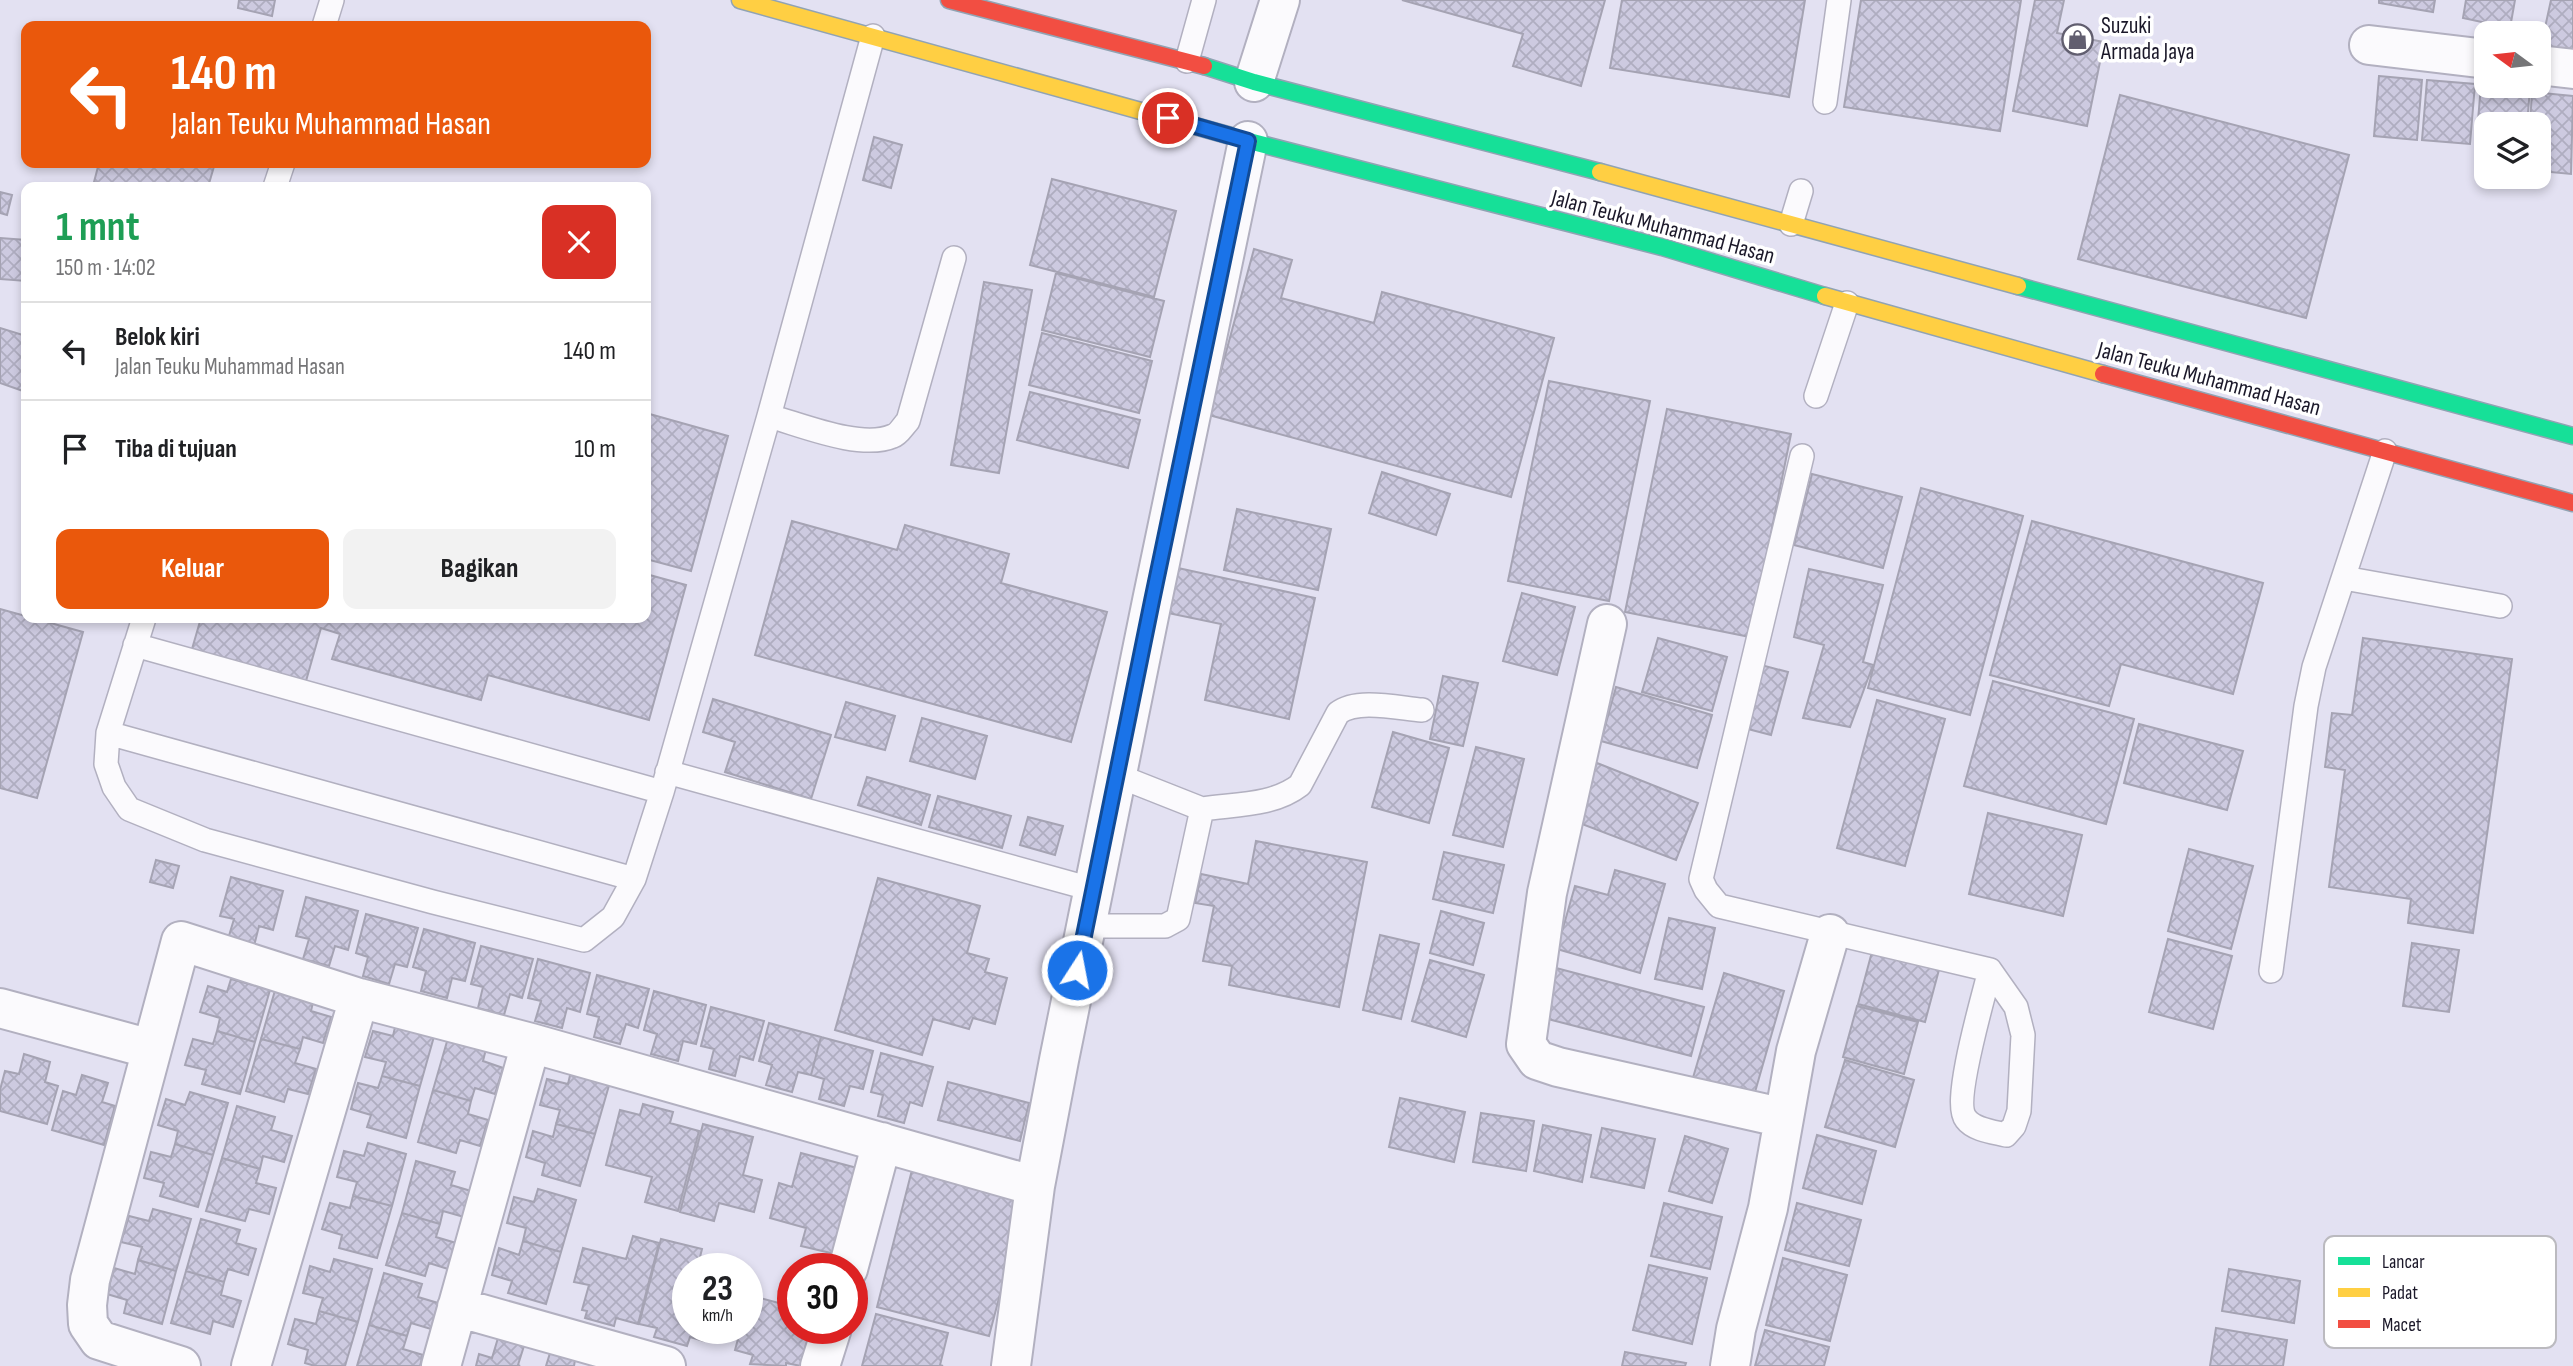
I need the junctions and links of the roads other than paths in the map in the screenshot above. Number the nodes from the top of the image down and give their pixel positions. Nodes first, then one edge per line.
1 (332, 0) edge
2 (740, 0) edge
3 (949, 0) edge
4 (1204, 0) edge
5 (1280, 0) edge
6 (1839, 0) edge
7 (326, 21) edge
8 (873, 36) junction
9 (2369, 45) dead end
10 (2474, 57) edge
11 (1187, 61) junction
12 (2552, 67) edge
13 (2573, 69) edge
14 (1254, 82) junction
15 (1825, 102) dead end
16 (1248, 141) junction
17 (1801, 191) dead end
18 (1791, 224) junction
19 (954, 258) dead end
20 (1847, 303) junction
21 (1815, 396) dead end
22 (769, 416) junction
23 (2573, 436) edge
24 (2385, 451) junction
25 (1802, 456) dead end
26 (2573, 503) edge
27 (2344, 578) junction
28 (2500, 606) dead end
29 (142, 623) edge
30 (1607, 624) dead end
31 (135, 645) junction
32 (1422, 710) dead end
33 (108, 733) junction
34 (1116, 775) junction
35 (664, 782) junction
36 (1202, 809) junction
37 (634, 879) junction
38 (1091, 908) junction
39 (1830, 934) junction
40 (1990, 970) junction
41 (2271, 971) dead end
42 (359, 998) junction
43 (0, 1008) edge
44 (531, 1043) junction
45 (151, 1049) junction
46 (1784, 1118) junction
47 (882, 1142) junction
48 (1035, 1186) junction
49 (852, 1253) edge
50 (457, 1307) junction
51 (827, 1344) edge
52 (181, 1366) edge
53 (251, 1366) edge
54 (441, 1366) edge
55 (666, 1366) edge
56 (820, 1366) edge
57 (1011, 1366) edge
58 (1730, 1366) edge

1 - 7 lane
2 - 8 highway, Jalan Teuku Muhammad Hasan
3 - 11 highway, Jalan Teuku Muhammad Hasan
4 - 11 lane
5 - 14 street
6 - 15 lane
8 - 16 highway, Jalan Teuku Muhammad Hasan
8 - 22 lane
9 - 10 street
11 - 14 highway, Jalan Teuku Muhammad Hasan
12 - 13 street
14 - 18 highway, Jalan Teuku Muhammad Hasan
16 - 20 highway, Jalan Teuku Muhammad Hasan
16 - 34 street
17 - 18 lane
18 - 23 highway, Jalan Teuku Muhammad Hasan
19 - 22 lane
20 - 21 lane
20 - 24 highway, Jalan Teuku Muhammad Hasan
22 - 35 lane
24 - 26 highway, Jalan Teuku Muhammad Hasan
24 - 27 lane
25 - 39 lane
27 - 28 lane
27 - 41 lane
29 - 31 lane
30 - 46 street
31 - 33 lane
31 - 35 lane
32 - 36 lane
33 - 37 lane
33 - 37 lane
34 - 36 lane
34 - 38 street
35 - 37 lane
35 - 38 lane
36 - 38 lane
38 - 48 street
39 - 40 lane
39 - 46 street
40 - 40 lane
42 - 44 street
42 - 45 street
42 - 53 street
43 - 45 street
44 - 47 street
44 - 50 street
45 - 52 street
46 - 58 street
47 - 48 street
47 - 49 street
48 - 57 street
50 - 54 street
50 - 55 street
51 - 56 street

